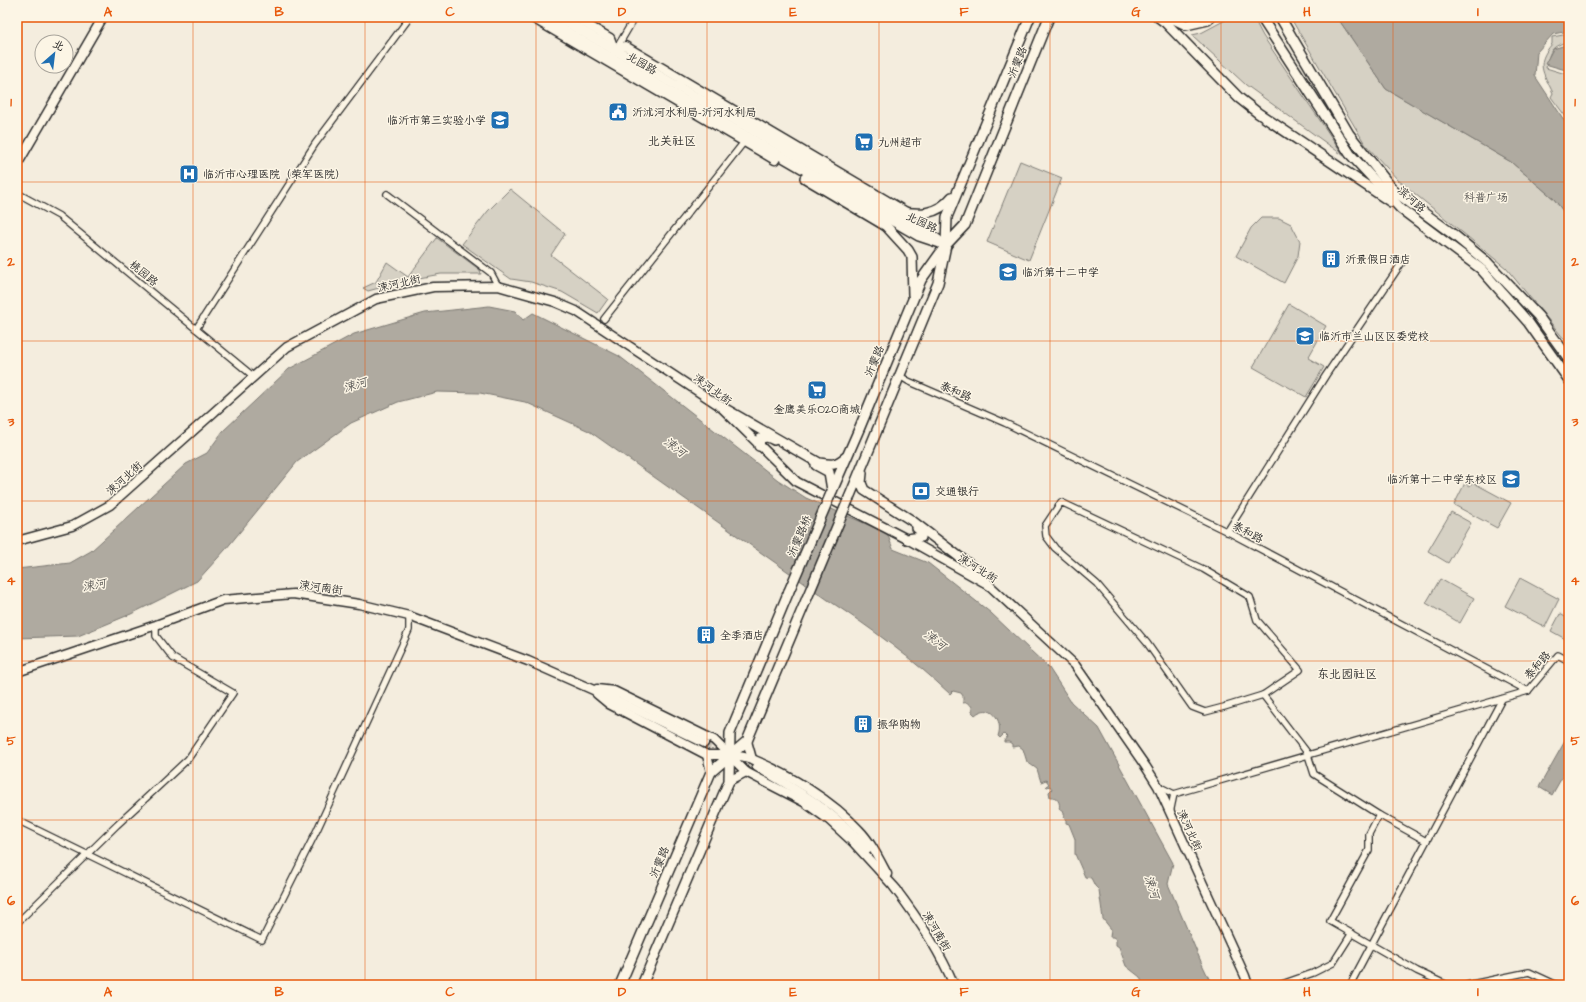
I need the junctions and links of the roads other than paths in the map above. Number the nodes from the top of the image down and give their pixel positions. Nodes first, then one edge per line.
1 (103, 17) edge
2 (410, 17) edge
3 (531, 17) edge
4 (541, 17) edge
5 (558, 17) edge
6 (574, 17) edge
7 (635, 17) edge
8 (1030, 17) edge
9 (1158, 17) edge
10 (1169, 17) edge
11 (1210, 17) edge
12 (1261, 17) edge
13 (1280, 17) edge
14 (1048, 19) edge
15 (613, 55) junction
16 (744, 142) junction
17 (770, 151) junction
18 (775, 160) junction
19 (17, 165) edge
20 (958, 190) junction
21 (17, 193) edge
22 (387, 194) dead end
23 (1401, 209) junction
24 (891, 210) junction
25 (910, 214) junction
26 (946, 245) junction
27 (1403, 261) dead end
28 (498, 286) junction
29 (914, 299) junction
30 (604, 319) dead end
31 (196, 329) junction
32 (1569, 359) edge
33 (253, 376) junction
34 (900, 376) junction
35 (1569, 380) edge
36 (720, 406) junction
37 (759, 446) junction
38 (848, 455) junction
39 (863, 466) junction
40 (832, 491) junction
41 (849, 498) junction
42 (1227, 532) junction
43 (907, 539) junction
44 (17, 541) edge
45 (989, 584) junction
46 (409, 616) junction
47 (156, 626) junction
48 (1569, 661) edge
49 (17, 672) edge
50 (590, 688) junction
51 (1528, 691) junction
52 (1263, 695) junction
53 (1502, 699) junction
54 (747, 741) junction
55 (704, 743) tunnel mouth
56 (707, 755) junction
57 (730, 755) junction
58 (1308, 755) junction
59 (752, 759) junction
60 (757, 767) tunnel mouth
61 (711, 772) junction
62 (746, 772) junction
63 (729, 781) junction
64 (1158, 786) junction
65 (1174, 794) junction
66 (1170, 813) junction
67 (1379, 815) junction
68 (17, 820) edge
69 (1426, 841) junction
70 (87, 854) junction
71 (897, 890) junction
72 (17, 923) edge
73 (1352, 933) junction
74 (1371, 944) junction
75 (1445, 984) edge
76 (620, 985) edge
77 (642, 985) edge
78 (954, 985) edge
79 (1248, 985) edge
80 (1279, 985) edge
81 (1350, 985) edge
82 (1467, 985) edge
83 (1557, 985) edge

1 - 19 main road
2 - 31 street
3 - 16 main road
4 - 15 main road, 北园路
5 - 15 main road, 北园路
6 - 15 main road
7 - 15 street
8 - 20 main road, 沂蒙路
9 - 23 main road
10 - 11 main road
12 - 23 main road, 滨河路
13 - 32 main road, 滨河路
14 - 26 main road, 沂蒙路
15 - 17 main road, 北园路
15 - 24 main road, 北园路
15 - 25 main road
16 - 18 main road
16 - 30 street
17 - 18 main road
17 - 26 main road, 北园路
18 - 29 main road
20 - 25 main road
20 - 26 main road, 沂蒙路
21 - 31 street, 桃园路
22 - 28 street
23 - 35 main road, 滨河路
24 - 25 main road
24 - 26 main road, 北园路
26 - 29 main road, 沂蒙路
26 - 34 main road, 沂蒙路
27 - 42 street
28 - 33 main road, 涑河北街
28 - 36 main road, 涑河北街
29 - 38 main road, 沂蒙路
31 - 33 street, 桃园路
33 - 44 main road, 涑河北街
34 - 39 main road, 沂蒙路
34 - 42 street, 泰和路
36 - 37 main road, 涑河北街
36 - 38 main road
37 - 40 main road
37 - 43 main road, 涑河北街
38 - 40 main road, 沂蒙路
39 - 41 main road, 沂蒙路
39 - 45 main road
40 - 57 main road, 沂蒙路桥, bridge
41 - 43 main road
41 - 54 main road, 沂蒙路, bridge
42 - 51 street, 泰和路
43 - 45 main road, 涑河北街
45 - 64 main road, 涑河北街
46 - 47 main road, 涑河南街
46 - 50 main road, 涑河南街
46 - 70 street
47 - 49 main road, 涑河南街
47 - 70 street
48 - 51 street, 泰和路
50 - 55 main road, 涑河南街
50 - 56 main road
50 - 57 main road
51 - 53 street
52 - 52 street
52 - 58 street
53 - 58 street
53 - 69 street
54 - 57 main road, 沂蒙路
54 - 59 main road
56 - 57 main road
56 - 61 main road
57 - 59 main road
57 - 61 main road, 沂蒙路
57 - 62 main road
57 - 63 main road
58 - 65 street
58 - 67 street
59 - 71 main road
60 - 71 main road
61 - 76 main road, 沂蒙路
62 - 63 main road
62 - 71 main road
63 - 77 main road
64 - 65 street
64 - 66 main road, 涑河北街
65 - 66 street
66 - 79 main road, 涑河北街
67 - 69 street
67 - 73 street
68 - 70 street
69 - 74 street
70 - 72 street
71 - 78 main road, 涑河南街
73 - 74 street
73 - 80 street
74 - 75 street
74 - 81 street
82 - 83 street

